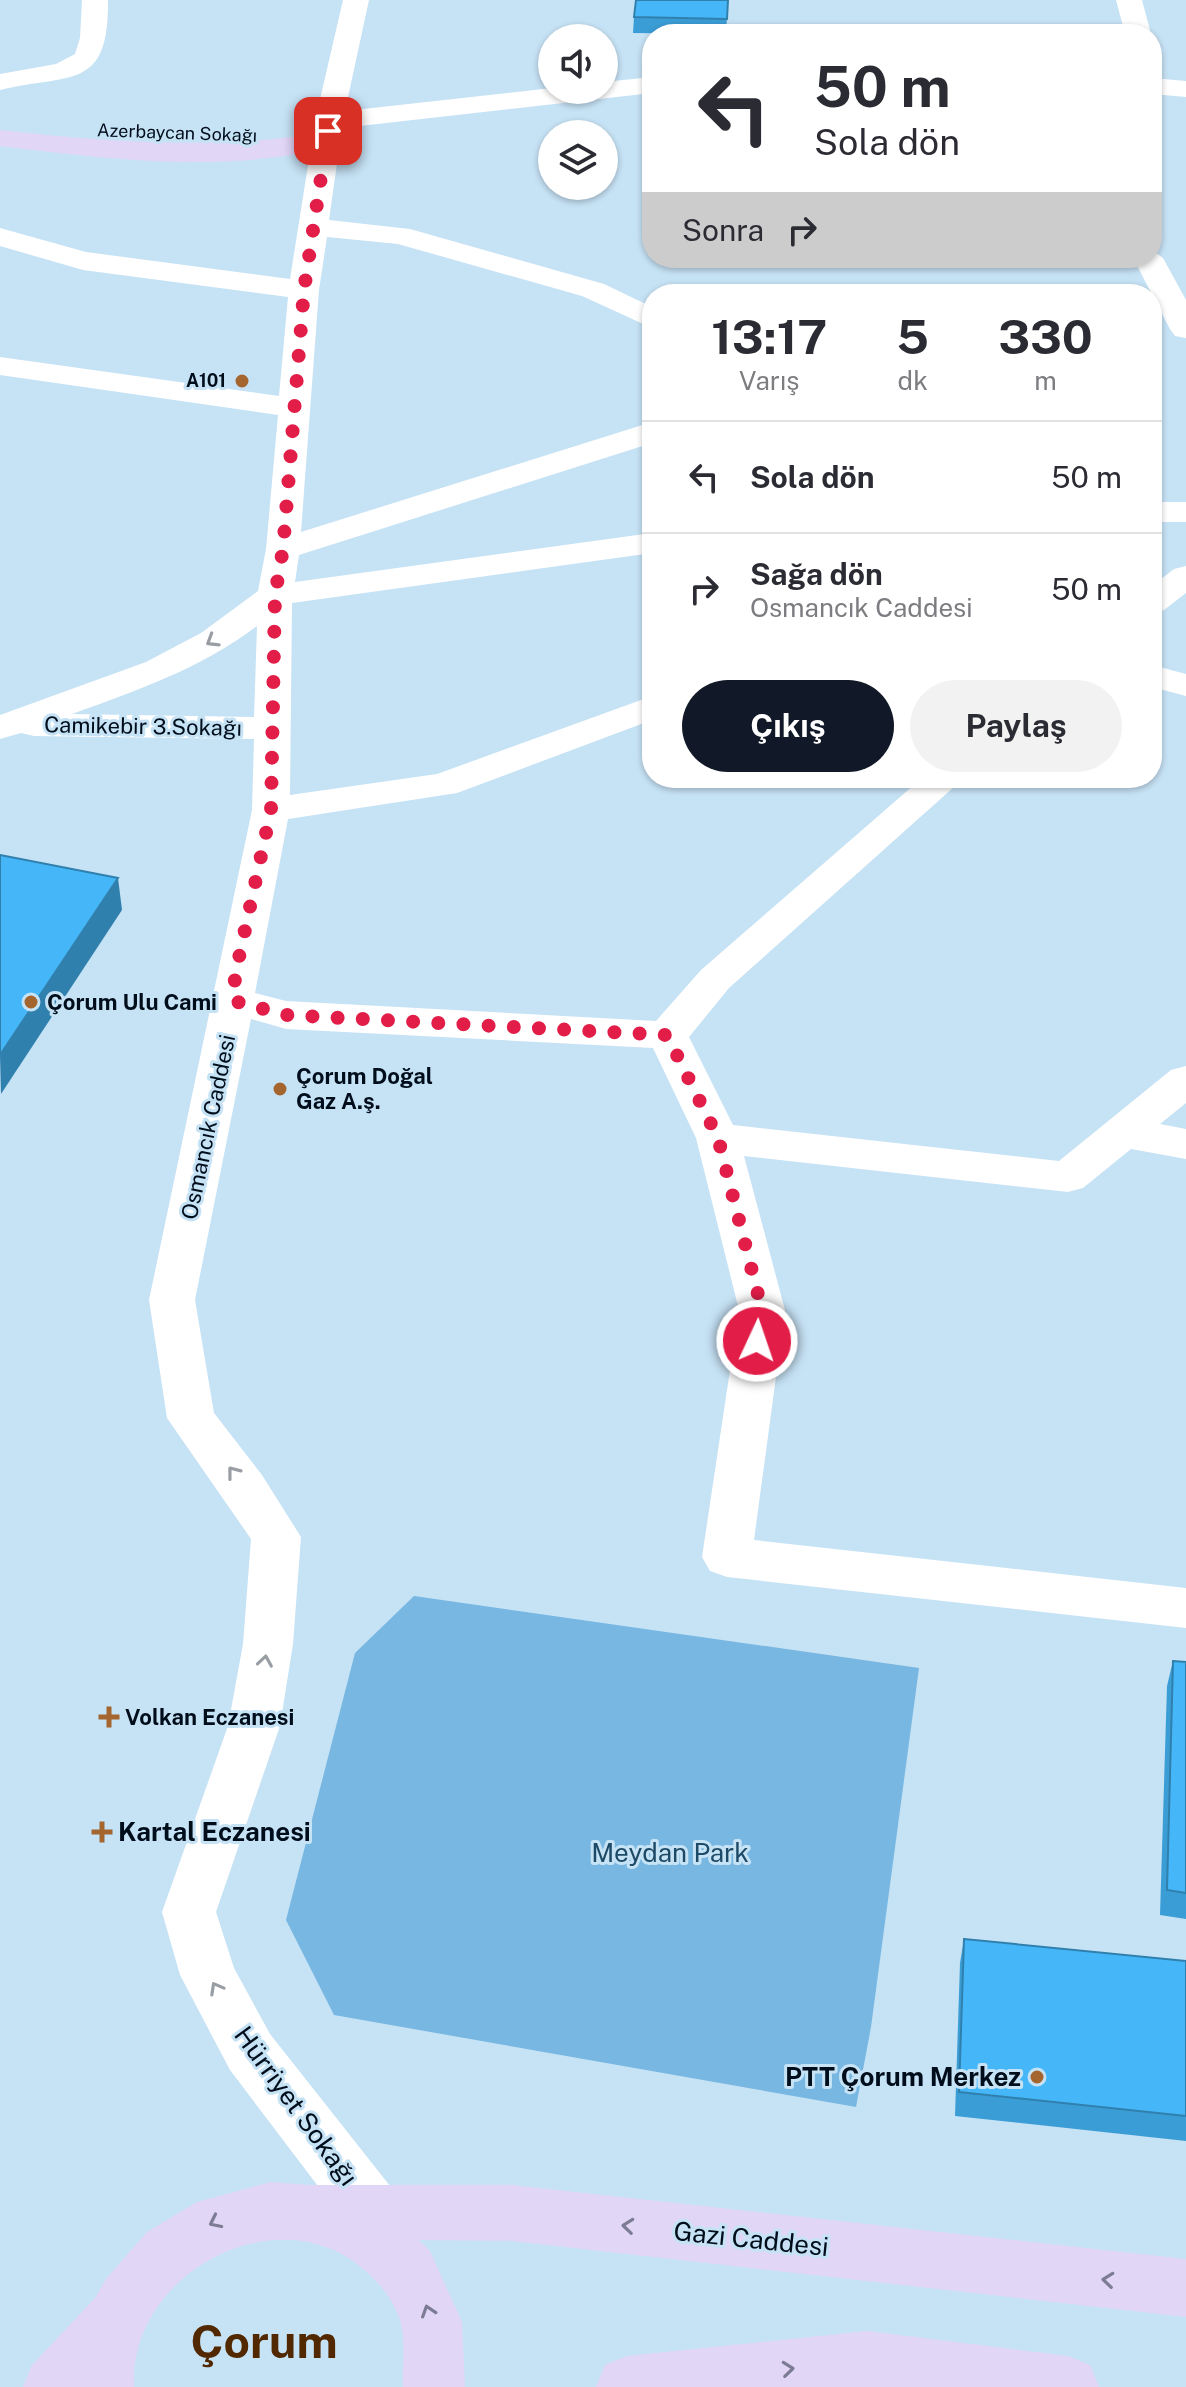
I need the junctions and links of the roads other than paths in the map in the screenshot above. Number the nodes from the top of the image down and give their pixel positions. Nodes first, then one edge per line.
1 (95, 0) edge
2 (356, 0) edge
3 (1129, 0) edge
4 (1136, 24) edge
5 (0, 82) edge
6 (642, 86) edge
7 (1162, 87) edge
8 (1186, 89) edge
9 (0, 121) edge
10 (329, 121) junction
11 (0, 138) edge
12 (312, 227) junction
13 (0, 237) edge
14 (1162, 284) edge
15 (304, 290) junction
16 (642, 314) edge
17 (1186, 329) edge
18 (6, 374) edge
19 (295, 408) junction
20 (642, 435) edge
21 (1162, 512) edge
22 (1186, 512) edge
23 (642, 544) edge
24 (283, 549) junction
25 (1186, 576) edge
26 (275, 595) junction
27 (1162, 595) edge
28 (1162, 679) edge
29 (1186, 685) edge
30 (642, 711) edge
31 (6, 726) edge
32 (275, 728) junction
33 (934, 788) edge
34 (271, 810) junction
35 (234, 1001) junction
36 (667, 1035) junction
37 (1186, 1080) edge
38 (1126, 1133) junction
39 (718, 1138) junction
40 (1186, 1144) edge
41 (276, 1537) joint
42 (1186, 1608) edge
43 (316, 2211) junction
44 (373, 2211) junction
45 (1186, 2288) edge
46 (115, 2320) junction
47 (54, 2387) edge
48 (103, 2387) edge
49 (434, 2387) edge
50 (627, 2387) edge
51 (1068, 2387) edge

1 - 5 street
2 - 10 street, Osmancık Caddesi
3 - 4 street
6 - 10 street
7 - 8 street
9 - 11 street, Azerbaycan Sokağı
10 - 12 street, Osmancık Caddesi
12 - 15 street, Osmancık Caddesi
12 - 16 street
13 - 15 street
14 - 17 street
15 - 19 street, Osmancık Caddesi
18 - 19 street
19 - 24 street, Osmancık Caddesi
20 - 24 street
21 - 22 street
23 - 26 street
24 - 26 street, Osmancık Caddesi
25 - 27 street
26 -> 31 street, Camikebir 3.Sokağı
26 - 32 street, Osmancık Caddesi
28 - 29 street
30 - 34 street
31 - 32 street, Camikebir 3.Sokağı
32 - 34 street, Osmancık Caddesi
33 - 36 street
34 - 35 street, Osmancık Caddesi
35 - 36 street
41 -> 35 street, Osmancık Caddesi
36 - 39 street
37 - 38 street
38 - 39 street
38 - 40 street
39 - 42 street
44 -> 41 street, Hürriyet Sokağı
43 - 44 street, Gazi Caddesi
43 -> 46 street
49 -> 43 street
45 -> 44 street, Gazi Caddesi
46 - 47 street
46 - 48 street
50 -> 51 street

